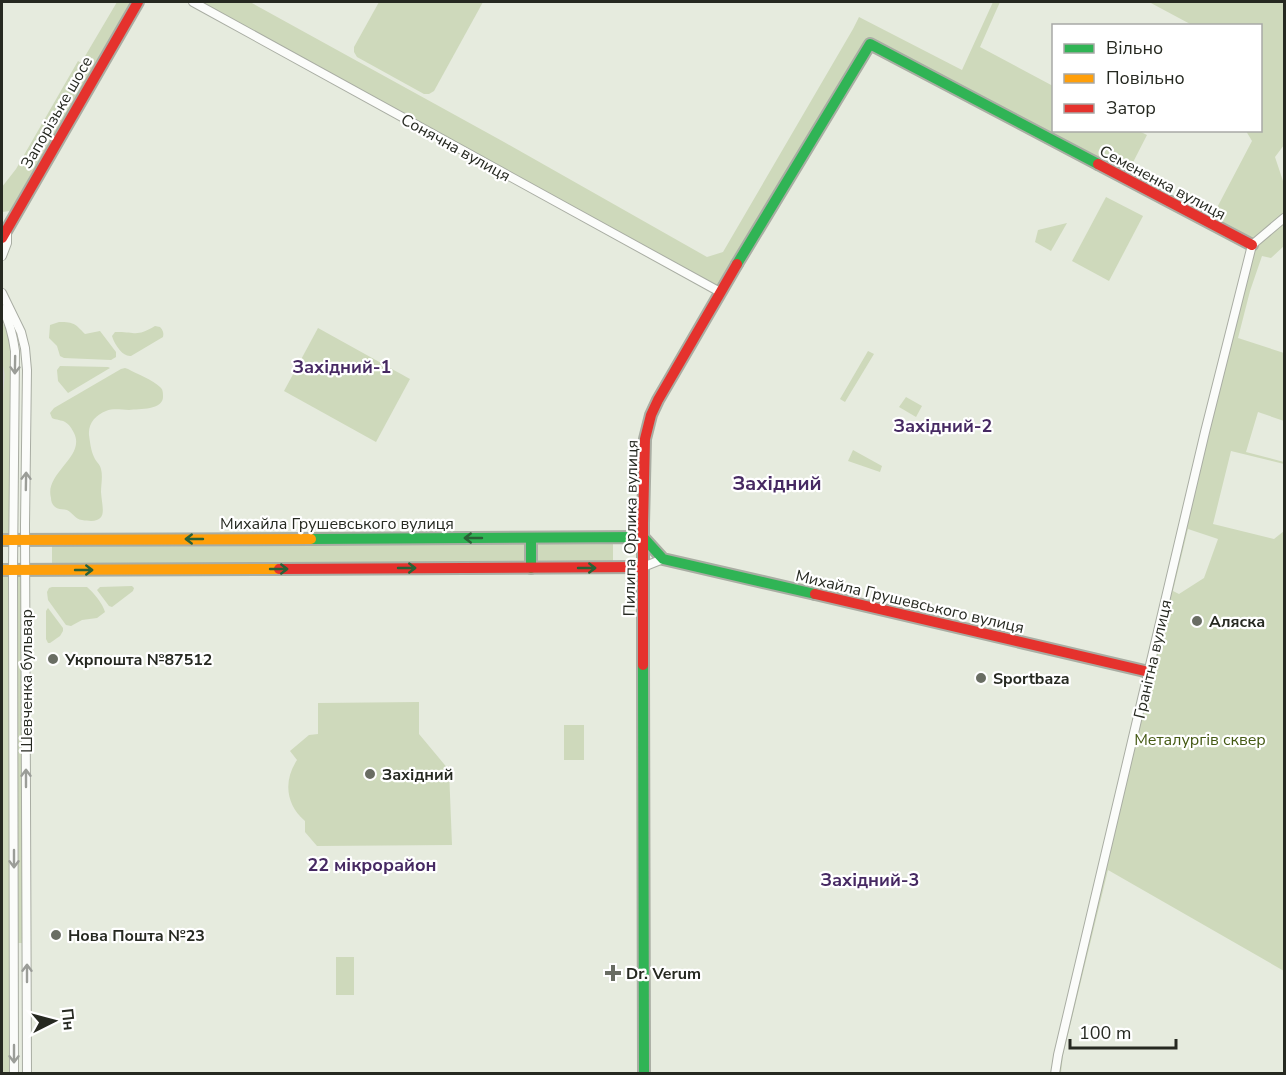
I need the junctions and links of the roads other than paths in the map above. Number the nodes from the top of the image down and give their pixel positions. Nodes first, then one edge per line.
1 (138, 2) edge
2 (193, 2) edge
3 (870, 44) joint
4 (1284, 218) edge
5 (4, 234) edge
6 (1252, 246) junction
7 (2, 256) edge
8 (720, 292) junction
9 (2, 293) edge
10 (2, 309) edge
11 (643, 537) junction
12 (531, 538) junction
13 (2, 540) edge
14 (14, 540) junction
15 (25, 540) junction
16 (663, 559) junction
17 (643, 567) junction
18 (531, 568) junction
19 (2, 570) edge
20 (13, 570) junction
21 (26, 570) junction
22 (1149, 672) junction
23 (14, 946) junction
24 (27, 946) junction
25 (14, 1074) edge
26 (27, 1074) edge
27 (644, 1074) edge
28 (1055, 1074) edge

1 - 5 street, Запорізьке шосе
2 - 8 street, Сонячна вулиця
3 - 6 street, Семененка вулиця
3 - 8 street, Пилипа Орлика вулиця
4 - 6 street
5 - 7 street
6 - 22 street, Гранітна вулиця
8 - 11 street, Пилипа Орлика вулиця
15 -> 9 street, Шевченка бульвар
10 -> 14 street, Шевченка бульвар
11 - 12 street, Михайла Грушевського вулиця
11 - 16 street
11 - 17 street, Пилипа Орлика вулиця
12 -> 15 street, Михайла Грушевського вулиця
12 - 18 street
13 - 14 street, Михайла Грушевського вулиця
14 - 15 street, Михайла Грушевського вулиця
14 - 20 street, Шевченка бульвар
15 - 21 street, Шевченка бульвар
16 - 17 street
16 - 22 street, Михайла Грушевського вулиця
18 -> 17 street
17 - 27 street, Пилипа Орлика вулиця
21 -> 18 street
19 - 20 street
20 - 21 street
20 -> 23 street, Шевченка бульвар
24 -> 21 street, Шевченка бульвар
22 - 28 street, Гранітна вулиця
23 - 24 street
23 -> 25 street, Шевченка бульвар
26 -> 24 street, Шевченка бульвар

